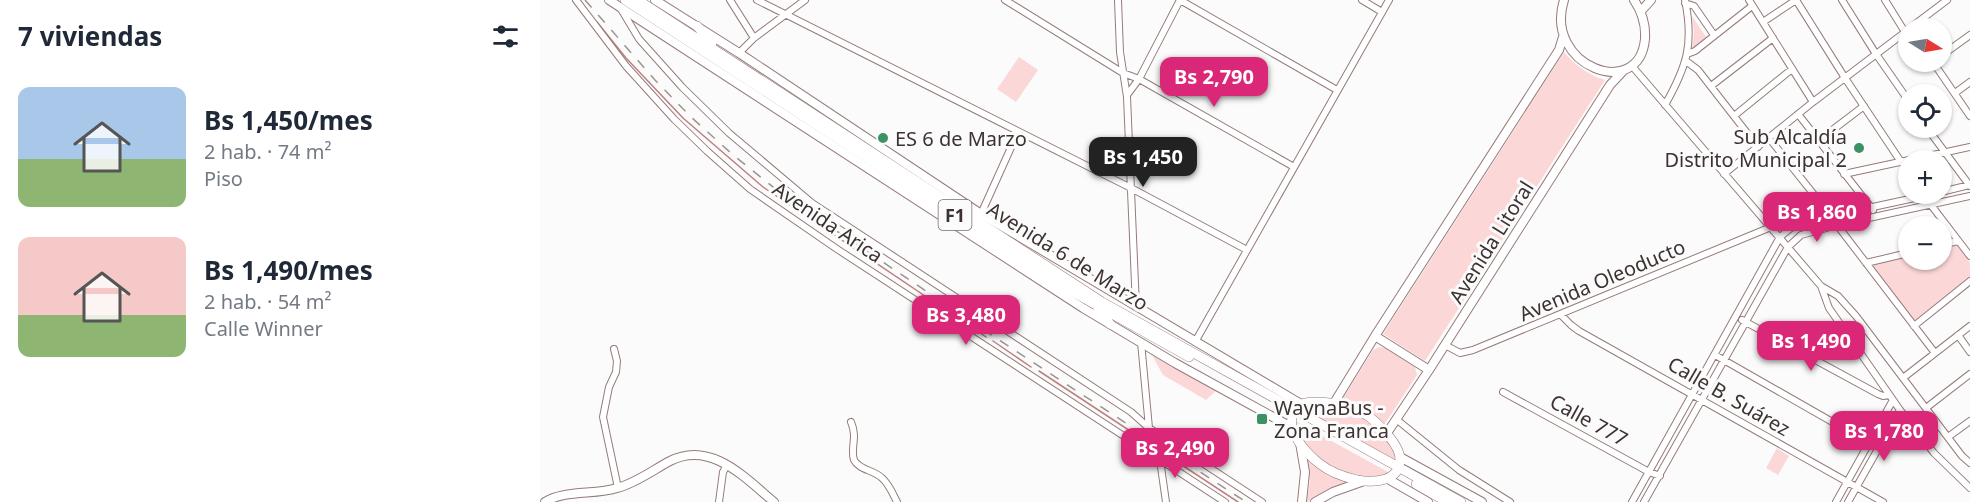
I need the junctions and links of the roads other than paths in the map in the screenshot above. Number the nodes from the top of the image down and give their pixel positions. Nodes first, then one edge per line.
1 (576, 0) edge
2 (609, 0) edge
3 (639, 0) edge
4 (655, 0) edge
5 (730, 0) edge
6 (757, 0) edge
7 (805, 0) edge
8 (1005, 0) edge
9 (1119, 0) edge
10 (1180, 0) edge
11 (1362, 0) edge
12 (1389, 0) edge
13 (1563, 0) edge
14 (1634, 0) edge
15 (1651, 0) edge
16 (1796, 0) edge
17 (1842, 0) edge
18 (1885, 0) edge
19 (1934, 0) edge
20 (1947, 0) edge
21 (1685, 1) edge
22 (1750, 3) edge
23 (623, 4) edge
24 (1939, 7) junction
25 (1641, 11) junction
26 (1382, 12) junction
27 (785, 15) junction
28 (1899, 18) edge
29 (1924, 18) edge
30 (1763, 22) junction
31 (697, 26) junction
32 (1714, 35) junction
33 (1970, 35) edge
34 (1563, 37) junction
35 (754, 38) junction
36 (1773, 38) junction
37 (1898, 38) edge
38 (1952, 48) edge
39 (719, 52) junction
40 (740, 53) junction
41 (1876, 54) junction
42 (1686, 57) junction
43 (1628, 68) junction
44 (1792, 69) junction
45 (1940, 72) edge
46 (1123, 73) junction
47 (1845, 78) junction
48 (1139, 80) junction
49 (1970, 82) edge
50 (1711, 86) junction
51 (1898, 86) edge
52 (1337, 90) junction
53 (1955, 93) junction
54 (1127, 95) junction
55 (1813, 102) junction
56 (1665, 105) junction
57 (1864, 106) junction
58 (1798, 114) junction
59 (1734, 116) junction
60 (1970, 116) edge
61 (1018, 132) junction
62 (1768, 138) junction
63 (1818, 141) junction
64 (1758, 147) junction
65 (1970, 147) edge
66 (1952, 151) edge
67 (1898, 157) edge
68 (1952, 162) edge
69 (1898, 163) edge
70 (1294, 167) junction
71 (1724, 174) junction
72 (1844, 174) junction
73 (1970, 186) edge
74 (1131, 188) junction
75 (1952, 190) edge
76 (1970, 196) edge
77 (1898, 201) edge
78 (1931, 205) junction
79 (1872, 207) junction
80 (981, 214) junction
81 (1831, 216) junction
82 (1876, 216) junction
83 (1838, 225) junction
84 (1771, 227) junction
85 (1780, 237) junction
86 (1958, 241) junction
87 (1952, 242) edge
88 (1788, 247) junction
89 (1246, 250) junction
90 (1898, 255) edge
91 (1970, 256) edge
92 (1866, 263) junction
93 (1970, 281) edge
94 (1821, 285) junction
95 (1095, 305) junction
96 (1136, 307) junction
97 (1561, 315) junction
98 (1736, 317) junction
99 (1745, 322) junction
100 (1110, 324) junction
101 (1914, 326) junction
102 (1970, 326) edge
103 (1958, 335) junction
104 (1375, 336) junction
105 (1141, 342) junction
106 (1195, 342) junction
107 (1445, 345) junction
108 (614, 350) dead end
109 (1970, 352) edge
110 (1935, 353) junction
111 (1714, 355) junction
112 (1724, 360) junction
113 (1429, 370) junction
114 (1970, 374) edge
115 (1903, 378) junction
116 (1503, 392) dead end
117 (1693, 394) junction
118 (1891, 397) junction
119 (1702, 399) junction
120 (1334, 403) junction
121 (1926, 408) junction
122 (1297, 409) junction
123 (1900, 410) junction
124 (1396, 419) junction
125 (1970, 421) edge
126 (851, 422) dead end
127 (1149, 428) junction
128 (1293, 428) junction
129 (1387, 434) junction
130 (1948, 437) junction
131 (1300, 443) junction
132 (1869, 443) junction
133 (1878, 448) junction
134 (1160, 460) junction
135 (1970, 463) edge
136 (727, 465) junction
137 (1398, 465) junction
138 (1649, 472) junction
139 (1660, 476) junction
140 (1970, 476) edge
141 (1388, 479) junction
142 (1364, 482) junction
143 (1847, 482) junction
144 (1964, 482) junction
145 (1856, 487) junction
146 (618, 488) junction
147 (1970, 488) edge
148 (545, 502) edge
149 (719, 502) edge
150 (774, 502) edge
151 (897, 502) edge
152 (1166, 502) edge
153 (1225, 502) edge
154 (1262, 502) edge
155 (1302, 502) edge
156 (1315, 502) edge
157 (1428, 502) edge
158 (1447, 502) edge
159 (1461, 502) edge
160 (1482, 502) edge
161 (1510, 502) edge
162 (1632, 502) edge
163 (1644, 502) edge
164 (1836, 502) edge
165 (1848, 502) edge
166 (1883, 502) edge

1 - 134 street, Avenida Arica
2 - 23 main road, Avenida 6 de Marzo
3 - 39 highway, Avenida 6 de Marzo / F1
4 - 31 main road, Avenida 6 de Marzo
5 - 35 street
6 - 27 street
7 - 27 street
8 - 46 street
9 - 46 street
10 - 48 street
10 - 52 street
11 - 26 street
12 - 26 street
13 - 34 main road
14 - 25 main road
15 - 25 main road
16 - 30 street
16 - 47 street
17 - 41 street
18 - 28 street
19 - 24 street
20 - 24 street
21 - 32 street
21 - 42 street
22 - 30 street
22 - 32 street
23 - 95 highway, Avenida 6 de Marzo / F1
23 - 100 main road, Avenida 6 de Marzo
23 - 127 street, Avenida Arica
24 - 29 street
25 - 43 main road, Avenida Litoral
26 - 52 street
27 - 35 street
27 - 61 street
30 - 36 street
31 - 39 highway
31 - 40 main road, Avenida 6 de Marzo
32 - 42 street
33 - 38 street
34 - 43 main road
34 - 104 main road
35 - 40 street
36 - 44 street
36 - 50 street
37 - 41 street
39 - 122 highway, Avenida 6 de Marzo / F1
40 - 80 main road, Avenida 6 de Marzo
41 - 47 street
41 - 51 street
42 - 50 street
42 - 56 street
43 - 56 street
43 - 107 main road, Avenida Litoral
44 - 55 street
44 - 59 street
45 - 53 street
46 - 48 street
46 - 54 street
47 - 55 street
47 - 57 street
48 - 54 street
48 - 70 street
49 - 53 street
50 - 59 street
52 - 70 street
53 - 60 street
54 - 74 street
55 - 58 street
56 - 71 street
57 - 63 street
57 - 67 street
58 - 62 street
58 - 63 street
59 - 64 street
61 - 74 street
61 - 80 street
62 - 64 street
62 - 81 street
63 - 72 street
64 - 71 street
65 - 66 street
68 - 73 street
69 - 72 street
70 - 89 street
71 - 84 street
72 - 79 street
73 - 75 street
74 - 89 street
74 - 96 street
76 - 78 street
77 - 79 street
78 - 82 street
78 - 86 street
79 - 81 street
79 - 82 street
80 - 96 main road, Avenida 6 de Marzo
81 - 85 street
82 - 83 street
83 - 88 street
83 - 92 street
84 - 85 street
84 - 97 street, Avenida Oleoducto
85 - 88 street
85 - 98 street
86 - 87 street
86 - 91 street
88 - 94 street
88 - 99 street
89 - 106 street
90 - 92 street
92 - 101 street
93 - 101 street
94 - 115 street
94 - 118 street
95 - 100 highway
95 - 122 highway, Avenida 6 de Marzo / F1
96 - 106 main road, Avenida 6 de Marzo
97 - 107 street, Avenida Oleoducto
97 - 117 street, Calle B. Suárez
98 - 99 street
98 - 111 street
99 - 112 street
99 - 118 street
100 - 105 main road, Avenida 6 de Marzo
101 - 110 street
102 - 103 street
103 - 109 street
103 - 110 street
104 - 113 main road
104 - 120 main road
105 - 127 street
105 - 128 main road, Avenida 6 de Marzo
106 - 122 main road, Avenida 6 de Marzo
107 - 113 main road, Avenida Litoral
108 - 146 street
110 - 115 street
111 - 112 street
111 - 117 street
112 - 119 street
112 - 132 street
113 - 124 main road, Avenida Litoral
114 - 121 street
115 - 121 street
116 - 138 street, Calle 777
117 - 119 street, Calle B. Suárez
117 - 138 street
118 - 123 street
118 - 132 street
119 - 139 street
119 - 143 street, Calle B. Suárez
120 - 122 highway
120 - 129 highway
121 - 130 street
122 - 128 highway
122 - 137 highway, Avenida 6 de Marzo / F1
123 - 133 street
123 - 144 street
124 - 129 main road, Avenida Litoral
124 - 161 street
125 - 130 street
126 - 151 street
127 - 154 street, Avenida Arica
128 - 131 highway
129 - 137 highway
130 - 135 street
131 - 142 highway
131 - 155 main road
132 - 133 street
132 - 143 street
133 - 145 street
134 - 152 street
134 - 153 street, Avenida Arica
136 - 146 main road
136 - 149 street
136 - 150 main road
137 - 141 highway
137 - 158 highway, Avenida 6 de Marzo / F1
137 - 159 highway, Avenida 6 de Marzo / F1
137 - 160 main road, Avenida 6 de Marzo
138 - 139 street, Calle 777
138 - 162 street
139 - 163 street
140 - 144 street
141 - 142 highway
141 - 157 main road
142 - 156 main road
143 - 145 street, Calle B. Suárez
143 - 164 street
144 - 147 street
145 - 165 street
145 - 166 street, Calle B. Suárez
146 - 148 main road

